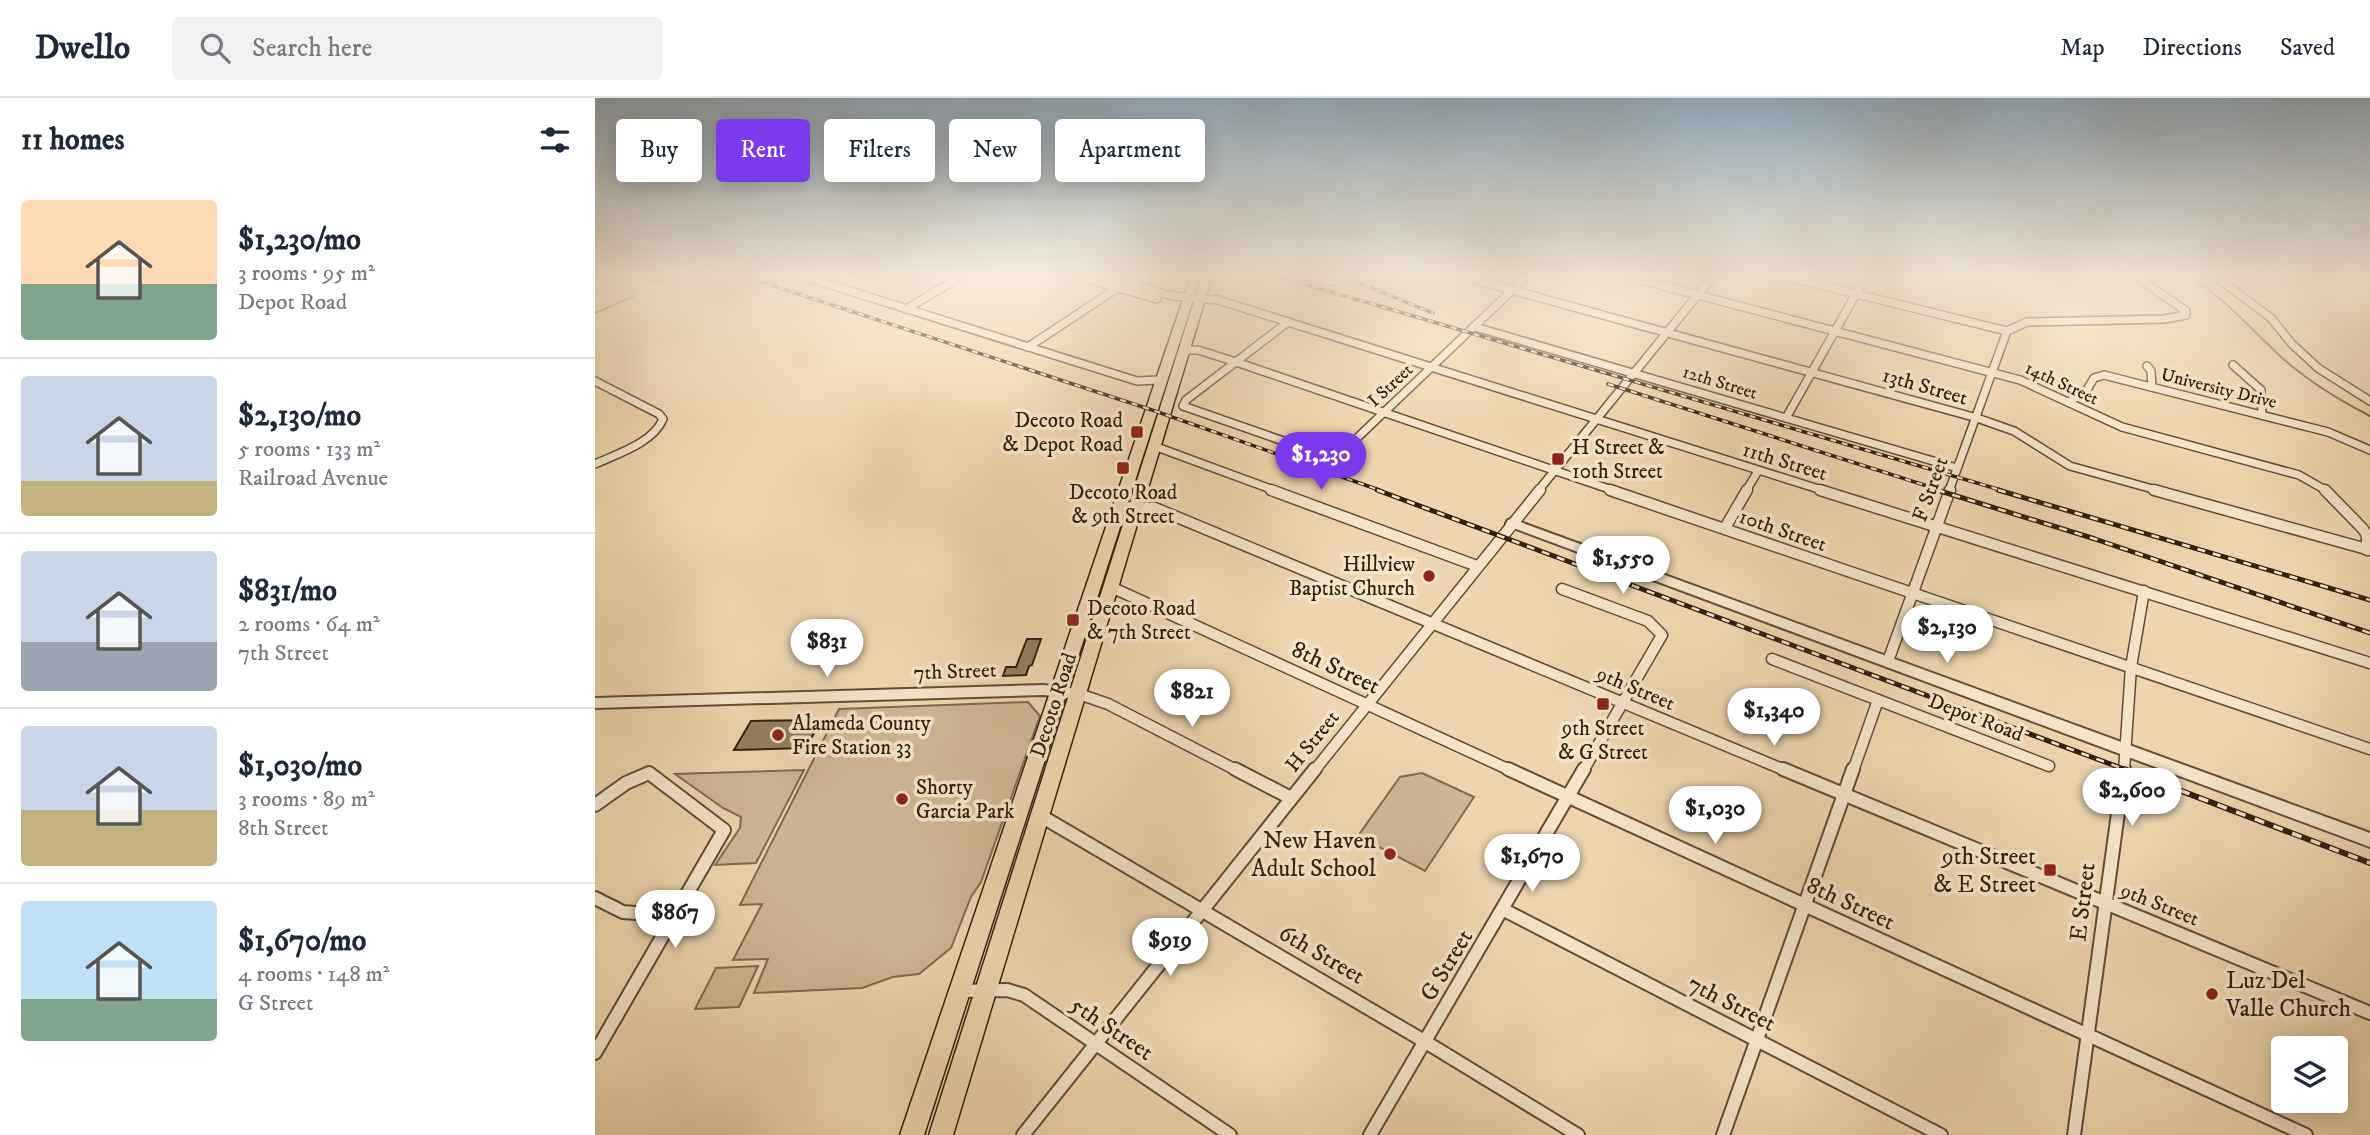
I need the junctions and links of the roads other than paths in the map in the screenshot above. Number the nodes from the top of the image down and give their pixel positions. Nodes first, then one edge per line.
1 (955, 324) edge
2 (1062, 324) edge
3 (1183, 324) edge
4 (1189, 324) edge
5 (1285, 324) edge
6 (1296, 324) edge
7 (1478, 324) edge
8 (1636, 324) edge
9 (1674, 324) edge
10 (1808, 324) edge
11 (1837, 324) edge
12 (1980, 324) edge
13 (2022, 324) edge
14 (2276, 324) edge
15 (1475, 327) junction
16 (1833, 331) junction
17 (2007, 331) junction
18 (1667, 333) junction
19 (1028, 347) junction
20 (1184, 350) junction
21 (1236, 362) junction
22 (2233, 365) dead end
23 (2147, 366) dead end
24 (1431, 367) junction
25 (1811, 372) junction
26 (1993, 372) junction
27 (1634, 373) junction
28 (1159, 380) junction
29 (595, 381) edge
30 (2152, 387) junction
31 (2068, 401) junction
32 (2370, 401) edge
33 (1383, 413) junction
34 (2262, 415) junction
35 (1786, 418) junction
36 (1977, 418) junction
37 (1598, 420) junction
38 (1154, 446) junction
39 (2370, 450) edge
40 (595, 464) edge
41 (1957, 468) junction
42 (1553, 471) junction
43 (1758, 471) junction
44 (1127, 507) junction
45 (1513, 523) junction
46 (1936, 526) junction
47 (1725, 528) junction
48 (2369, 550) edge
49 (1477, 566) junction
50 (1111, 587) junction
51 (1562, 589) dead end
52 (2144, 592) junction
53 (1912, 593) junction
54 (1431, 623) junction
55 (1772, 659) dead end
56 (1888, 661) junction
57 (2370, 663) edge
58 (2131, 667) junction
59 (1058, 691) junction
60 (1079, 694) junction
61 (1878, 700) junction
62 (595, 703) edge
63 (1367, 704) junction
64 (1624, 704) junction
65 (2125, 750) junction
66 (2370, 750) edge
67 (2049, 766) dead end
68 (1844, 795) junction
69 (1569, 797) junction
70 (1291, 798) junction
71 (595, 805) edge
72 (1041, 816) junction
73 (2370, 840) edge
74 (595, 898) edge
75 (2104, 902) junction
76 (1805, 905) junction
77 (1202, 910) junction
78 (1504, 910) junction
79 (675, 916) junction
80 (986, 990) junction
81 (959, 991) junction
82 (2370, 1013) edge
83 (2087, 1034) junction
84 (1424, 1041) junction
85 (1757, 1041) junction
86 (1096, 1044) junction
87 (595, 1053) edge
88 (912, 1135) edge
89 (941, 1135) edge
90 (1023, 1135) edge
91 (1230, 1135) edge
92 (1370, 1135) edge
93 (1578, 1135) edge
94 (1723, 1135) edge
95 (1941, 1135) edge
96 (2074, 1135) edge
97 (2306, 1135) edge

1 - 19 street
2 - 19 street
3 - 28 main road, Decoto Road
4 - 20 main road, Decoto Road
5 - 21 street
6 - 24 street, 11th Street
7 - 15 street, I Street
8 - 18 street, 13th Street
9 - 18 street, H Street
10 - 16 street, 14th Street
11 - 16 street
12 - 17 street
13 - 17 street
14 - 32 street
15 - 24 street, I Street
15 - 27 street, 12th Street
16 - 25 street
16 - 26 street, 14th Street
17 - 26 street, F Street
18 - 25 street, 13th Street
18 - 27 street, H Street
19 - 28 street
20 - 21 street, 10th Street
20 - 38 main road, Decoto Road
21 - 33 street, 10th Street
21 - 33 street, I Street
22 - 34 street
23 - 30 street
24 - 33 street, I Street
24 - 37 street, 11th Street
25 - 35 street
25 - 36 street, 13th Street
26 - 31 street, 14th Street
26 - 36 street, F Street
27 - 35 street, 12th Street
27 - 37 street, H Street
28 - 44 main road, Decoto Road
29 - 40 street
30 - 31 street, University Drive
30 - 34 street, University Drive
31 - 48 street, 14th Street
33 - 42 street, 10th Street
34 - 39 street, University Drive
35 - 41 street, 12th Street
36 - 41 street, F Street
36 - 48 street, 13th Street
37 - 42 street, H Street
37 - 43 street, 11th Street
38 - 44 main road, Decoto Road
38 - 49 street
41 - 46 street, F Street
42 - 45 street, H Street
42 - 47 street, 10th Street
43 - 46 street, 11th Street
43 - 47 street
44 - 50 main road, Decoto Road
44 - 54 street, 9th Street
44 - 59 main road, Decoto Road
45 - 49 street, H Street
45 - 56 street
46 - 52 street, 11th Street
46 - 53 street, F Street
47 - 53 street, 10th Street
49 - 54 street, H Street
50 - 60 main road, Decoto Road
50 - 63 street, 8th Street
51 - 64 street, G Street
52 - 57 street, 11th Street
52 - 58 street, E Street
53 - 56 street, F Street
53 - 58 street, 10th Street
54 - 63 street, H Street
54 - 64 street, 9th Street
55 - 61 street, Depot Road
56 - 65 street
58 - 65 street, E Street
58 - 66 street, 10th Street
59 - 60 street, 7th Street
59 - 62 street, 7th Street
59 - 81 main road, Decoto Road
60 - 70 street, 7th Street
60 - 72 main road, Decoto Road
61 - 67 street, Depot Road
61 - 68 street
63 - 69 street, 8th Street
63 - 70 street, H Street
64 - 68 street, 9th Street
64 - 69 street, G Street
65 - 73 street
65 - 75 street, E Street
68 - 75 street, 9th Street
68 - 76 street
69 - 76 street, 8th Street
69 - 78 street, G Street
70 - 77 street, H Street
71 - 79 street
72 - 77 street, 6th Street
72 - 80 main road, Decoto Road
74 - 79 street
75 - 82 street, 9th Street
75 - 83 street, E Street
76 - 83 street, 8th Street
76 - 85 street
77 - 84 street, 6th Street
77 - 86 street, H Street
78 - 84 street, G Street
78 - 85 street, 7th Street
79 - 87 street
80 - 81 street, 5th Street
80 - 86 street, 5th Street
80 - 89 main road, Decoto Road
81 - 88 main road, Decoto Road
83 - 96 street, E Street
83 - 97 street, 8th Street
84 - 92 street, G Street
84 - 93 street, 6th Street
85 - 94 street
85 - 95 street, 7th Street
86 - 90 street, H Street
86 - 91 street, 5th Street

